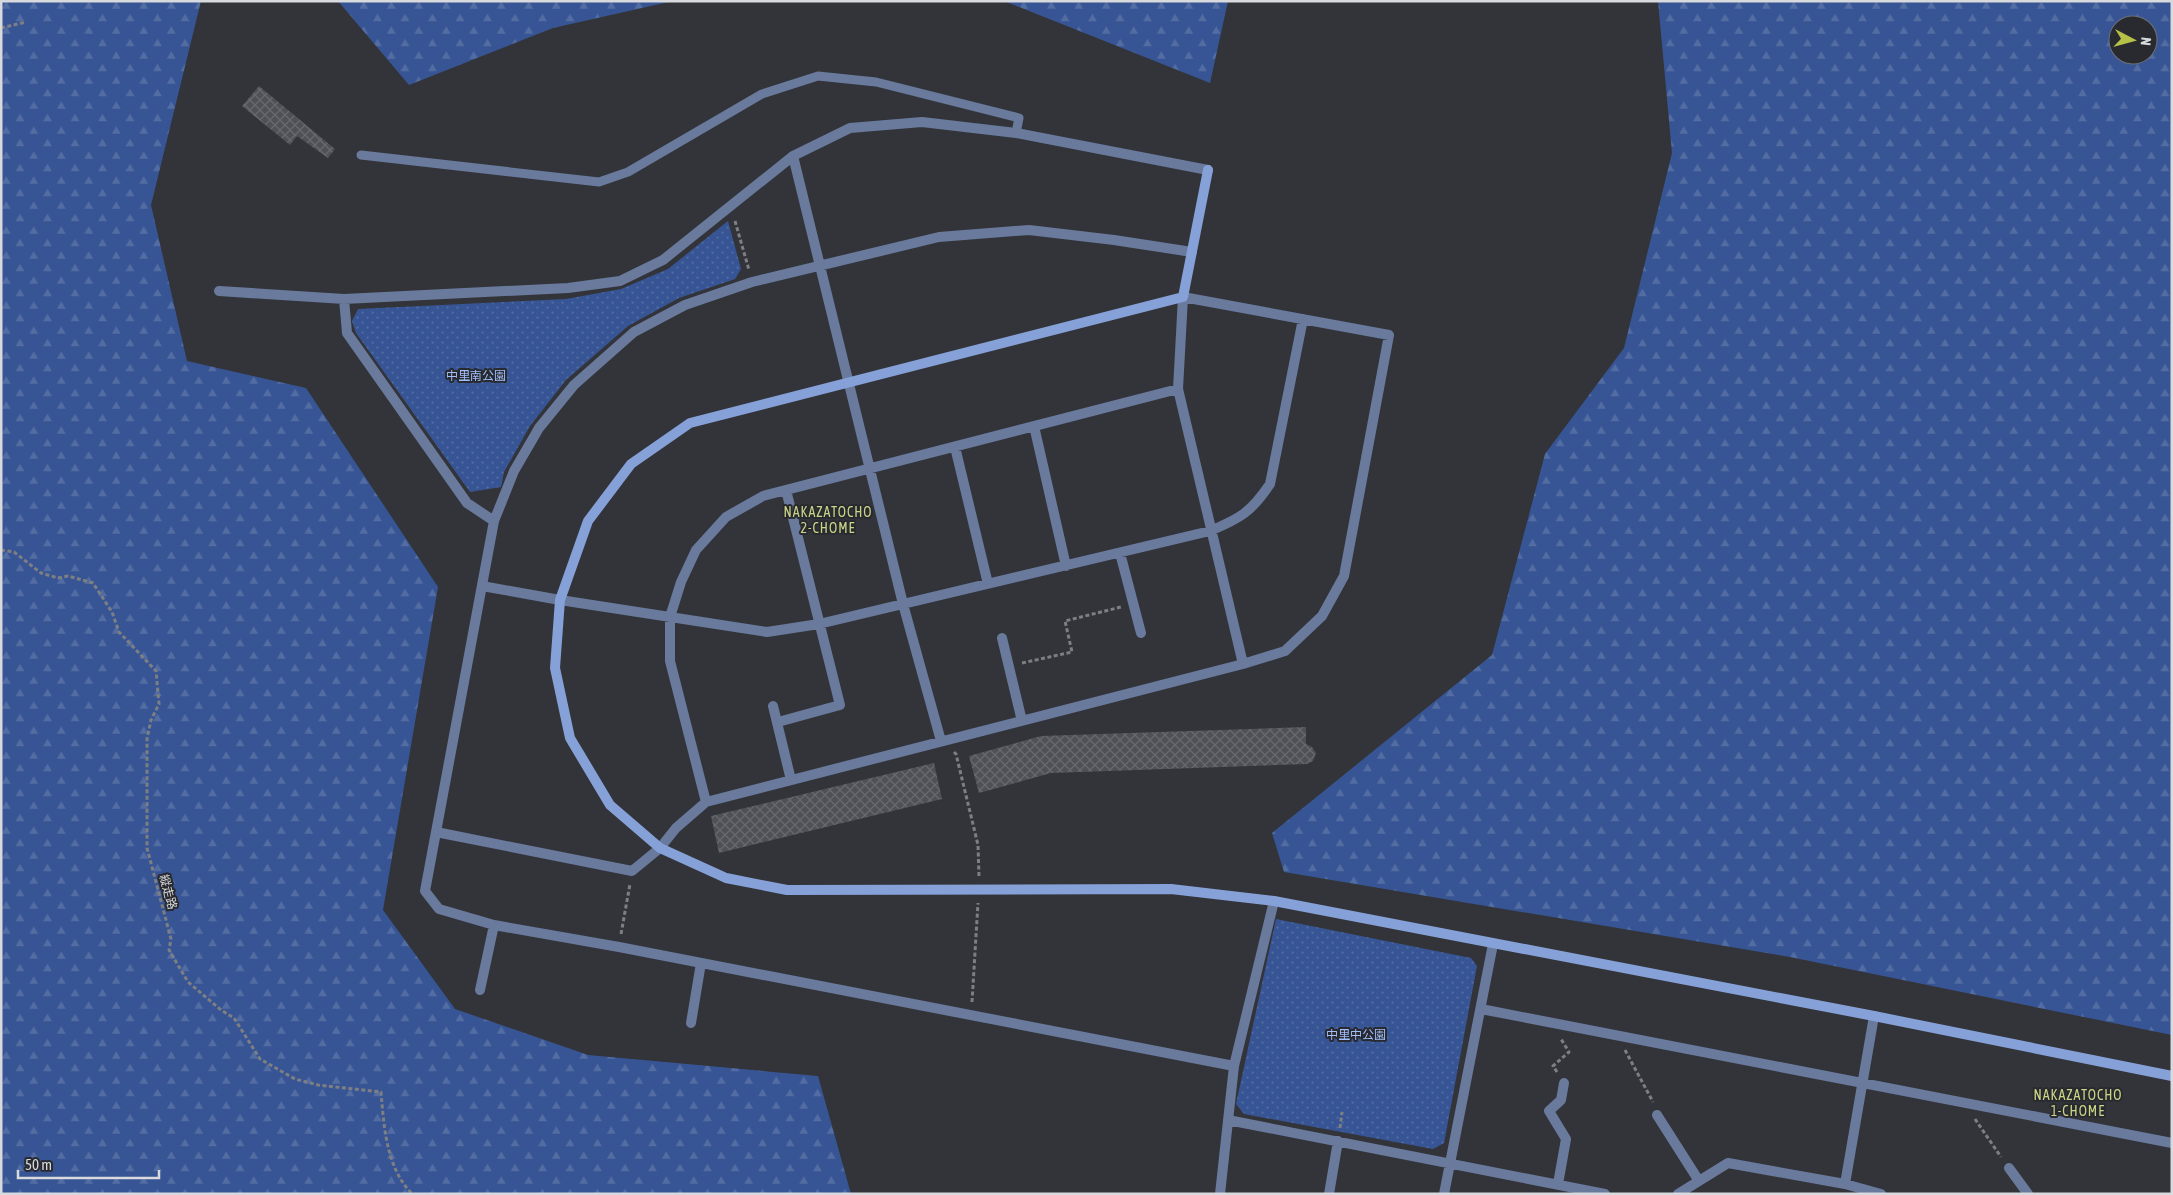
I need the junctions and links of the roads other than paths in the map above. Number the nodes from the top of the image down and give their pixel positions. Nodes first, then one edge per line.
1 (1016, 133) junction
2 (361, 155) dead end
3 (793, 156) junction
4 (1192, 252) junction
5 (820, 265) junction
6 (219, 291) dead end
7 (1183, 296) junction
8 (344, 299) junction
9 (1303, 319) junction
10 (847, 382) junction
11 (1178, 389) junction
12 (1034, 426) junction
13 (955, 447) junction
14 (869, 469) junction
15 (786, 490) junction
16 (494, 521) junction
17 (1210, 531) junction
18 (1120, 553) junction
19 (1066, 566) junction
20 (988, 584) junction
21 (482, 586) junction
22 (560, 600) junction
23 (903, 604) junction
24 (670, 617) junction
25 (819, 624) junction
26 (1141, 633) dead end
27 (1002, 638) dead end
28 (1243, 664) junction
29 (773, 706) dead end
30 (1022, 721) junction
31 (778, 722) junction
32 (941, 741) junction
33 (791, 780) junction
34 (706, 802) junction
35 (436, 832) junction
36 (660, 848) junction
37 (1274, 901) junction
38 (494, 925) junction
39 (1494, 944) junction
40 (701, 963) junction
41 (480, 990) dead end
42 (1481, 1009) junction
43 (1874, 1016) junction
44 (691, 1023) dead end
45 (1234, 1066) junction
46 (2172, 1076) edge
47 (1564, 1083) road end
48 (1862, 1084) junction
49 (1657, 1115) road end
50 (1228, 1120) junction
51 (1338, 1141) junction
52 (2172, 1143) edge
53 (1450, 1163) junction
54 (2009, 1168) road end
55 (1699, 1181) junction
56 (1558, 1184) junction
57 (1845, 1184) junction
58 (1220, 1194) edge
59 (1328, 1194) edge
60 (1444, 1194) edge
61 (1605, 1194) edge
62 (1678, 1194) edge
63 (1881, 1194) edge
64 (2028, 1194) edge

1 - 2 lane
1 - 3 street
1 - 4 street
3 - 5 street
3 - 8 street
4 - 5 street
4 - 7 street
5 - 10 street
5 - 16 street
6 - 8 street
7 - 9 street
7 - 10 street
7 - 11 street
8 - 16 street
9 - 17 street
9 - 28 street
10 - 14 street
10 - 22 street
11 - 12 street
11 - 17 street
12 - 13 street
12 - 19 street
13 - 14 street
13 - 20 street
14 - 15 street
14 - 23 street
15 - 24 street
15 - 25 street
16 - 21 street
17 - 18 street
17 - 28 street
18 - 19 street
18 - 26 street
19 - 20 street
20 - 23 street
21 - 22 street
21 - 35 street
22 - 24 street
22 - 36 street
23 - 25 street
23 - 32 street
24 - 25 street
24 - 34 street
25 - 31 street
27 - 30 street
28 - 30 street
29 - 31 street
30 - 32 street
31 - 33 street
32 - 33 street
33 - 34 street
34 - 36 street
35 - 36 street
35 - 38 street
36 - 37 street
37 - 39 street
37 - 45 street
38 - 40 street
38 - 41 street
39 - 42 street
39 - 43 street
40 - 44 street
40 - 45 street
42 - 48 street
42 - 53 street
43 - 46 street
43 - 48 street
45 - 50 street
47 - 56 street
48 - 52 street
48 - 57 street
49 - 55 street
50 - 51 street
50 - 58 street
51 - 53 street
51 - 59 street
53 - 56 street
53 - 60 street
54 - 64 street
55 - 57 street
55 - 62 street
56 - 61 street
57 - 63 street

